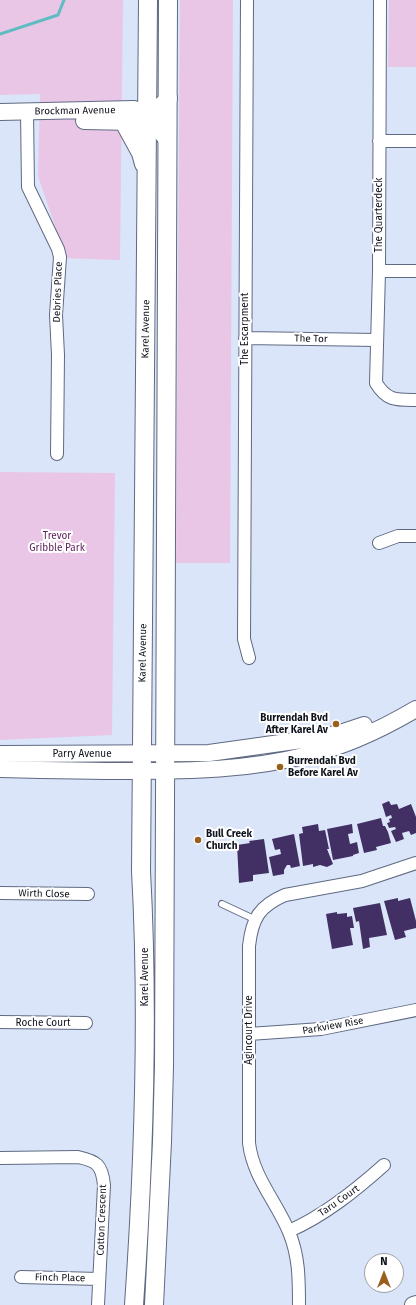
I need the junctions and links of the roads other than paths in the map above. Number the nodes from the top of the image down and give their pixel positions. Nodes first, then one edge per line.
1 (148, 0) edge
2 (168, 0) edge
3 (246, 0) edge
4 (380, 0) edge
5 (169, 98) junction
6 (0, 112) edge
7 (27, 116) junction
8 (148, 117) junction
9 (0, 120) edge
10 (124, 122) junction
11 (168, 141) junction
12 (380, 141) junction
13 (416, 141) edge
14 (148, 182) junction
15 (379, 271) junction
16 (416, 271) edge
17 (245, 338) junction
18 (377, 340) junction
19 (416, 400) edge
20 (57, 454) dead end
21 (416, 536) edge
22 (379, 543) dead end
23 (249, 658) dead end
24 (416, 697) edge
25 (416, 709) edge
26 (165, 753) junction
27 (0, 754) edge
28 (142, 762) junction
29 (0, 769) edge
30 (165, 771) junction
31 (416, 864) edge
32 (0, 893) edge
33 (88, 894) dead end
34 (222, 904) dead end
35 (254, 919) junction
36 (416, 1010) edge
37 (0, 1022) edge
38 (86, 1023) dead end
39 (249, 1034) junction
40 (0, 1158) edge
41 (384, 1165) dead end
42 (289, 1231) junction
43 (21, 1277) dead end
44 (99, 1279) junction
45 (137, 1300) edge
46 (416, 1304) edge
47 (98, 1305) edge
48 (154, 1305) edge
49 (299, 1305) edge
50 (413, 1305) edge

1 - 8 main road, Karel Avenue
2 - 5 main road, Karel Avenue
3 - 17 street, The Escarpment
4 - 12 street, The Quarterdeck
5 - 8 main road, Brockman Avenue
5 - 11 main road, Karel Avenue
6 - 7 main road, Brockman Avenue
7 - 8 main road, Brockman Avenue
7 - 9 main road, Brockman Avenue
7 - 10 main road, Brockman Avenue
7 - 20 street, Debries Place
8 - 10 main road, Brockman Avenue
8 - 11 main road, Brockman Avenue
8 - 14 main road, Karel Avenue
10 - 14 main road
11 - 26 main road, Karel Avenue
12 - 13 street
12 - 15 street, The Quarterdeck
14 - 28 main road, Karel Avenue
15 - 16 street
15 - 18 street, The Quarterdeck
17 - 18 street, The Tor
17 - 23 street, The Escarpment
18 - 19 street, The Quarterdeck
21 - 22 street
24 - 26 main road, Parry Avenue
25 - 30 main road, Parry Avenue
26 - 28 main road, Parry Avenue
26 - 30 main road, Karel Avenue
27 - 28 main road, Parry Avenue
28 - 29 main road, Parry Avenue
28 - 30 main road, Parry Avenue
28 - 45 main road, Karel Avenue
30 - 48 main road, Karel Avenue
31 - 35 street, Agincourt Drive
32 - 33 street, Wirth Close
34 - 35 lane
35 - 39 street, Agincourt Drive
36 - 39 street, Parkview Rise
37 - 38 street, Roche Court
39 - 42 street, Agincourt Drive
40 - 44 street, Cotton Crescent
41 - 42 street, Taru Court
42 - 49 street, Agincourt Drive
43 - 44 street, Finch Place
44 - 47 street, Cotton Crescent
46 - 50 main road

